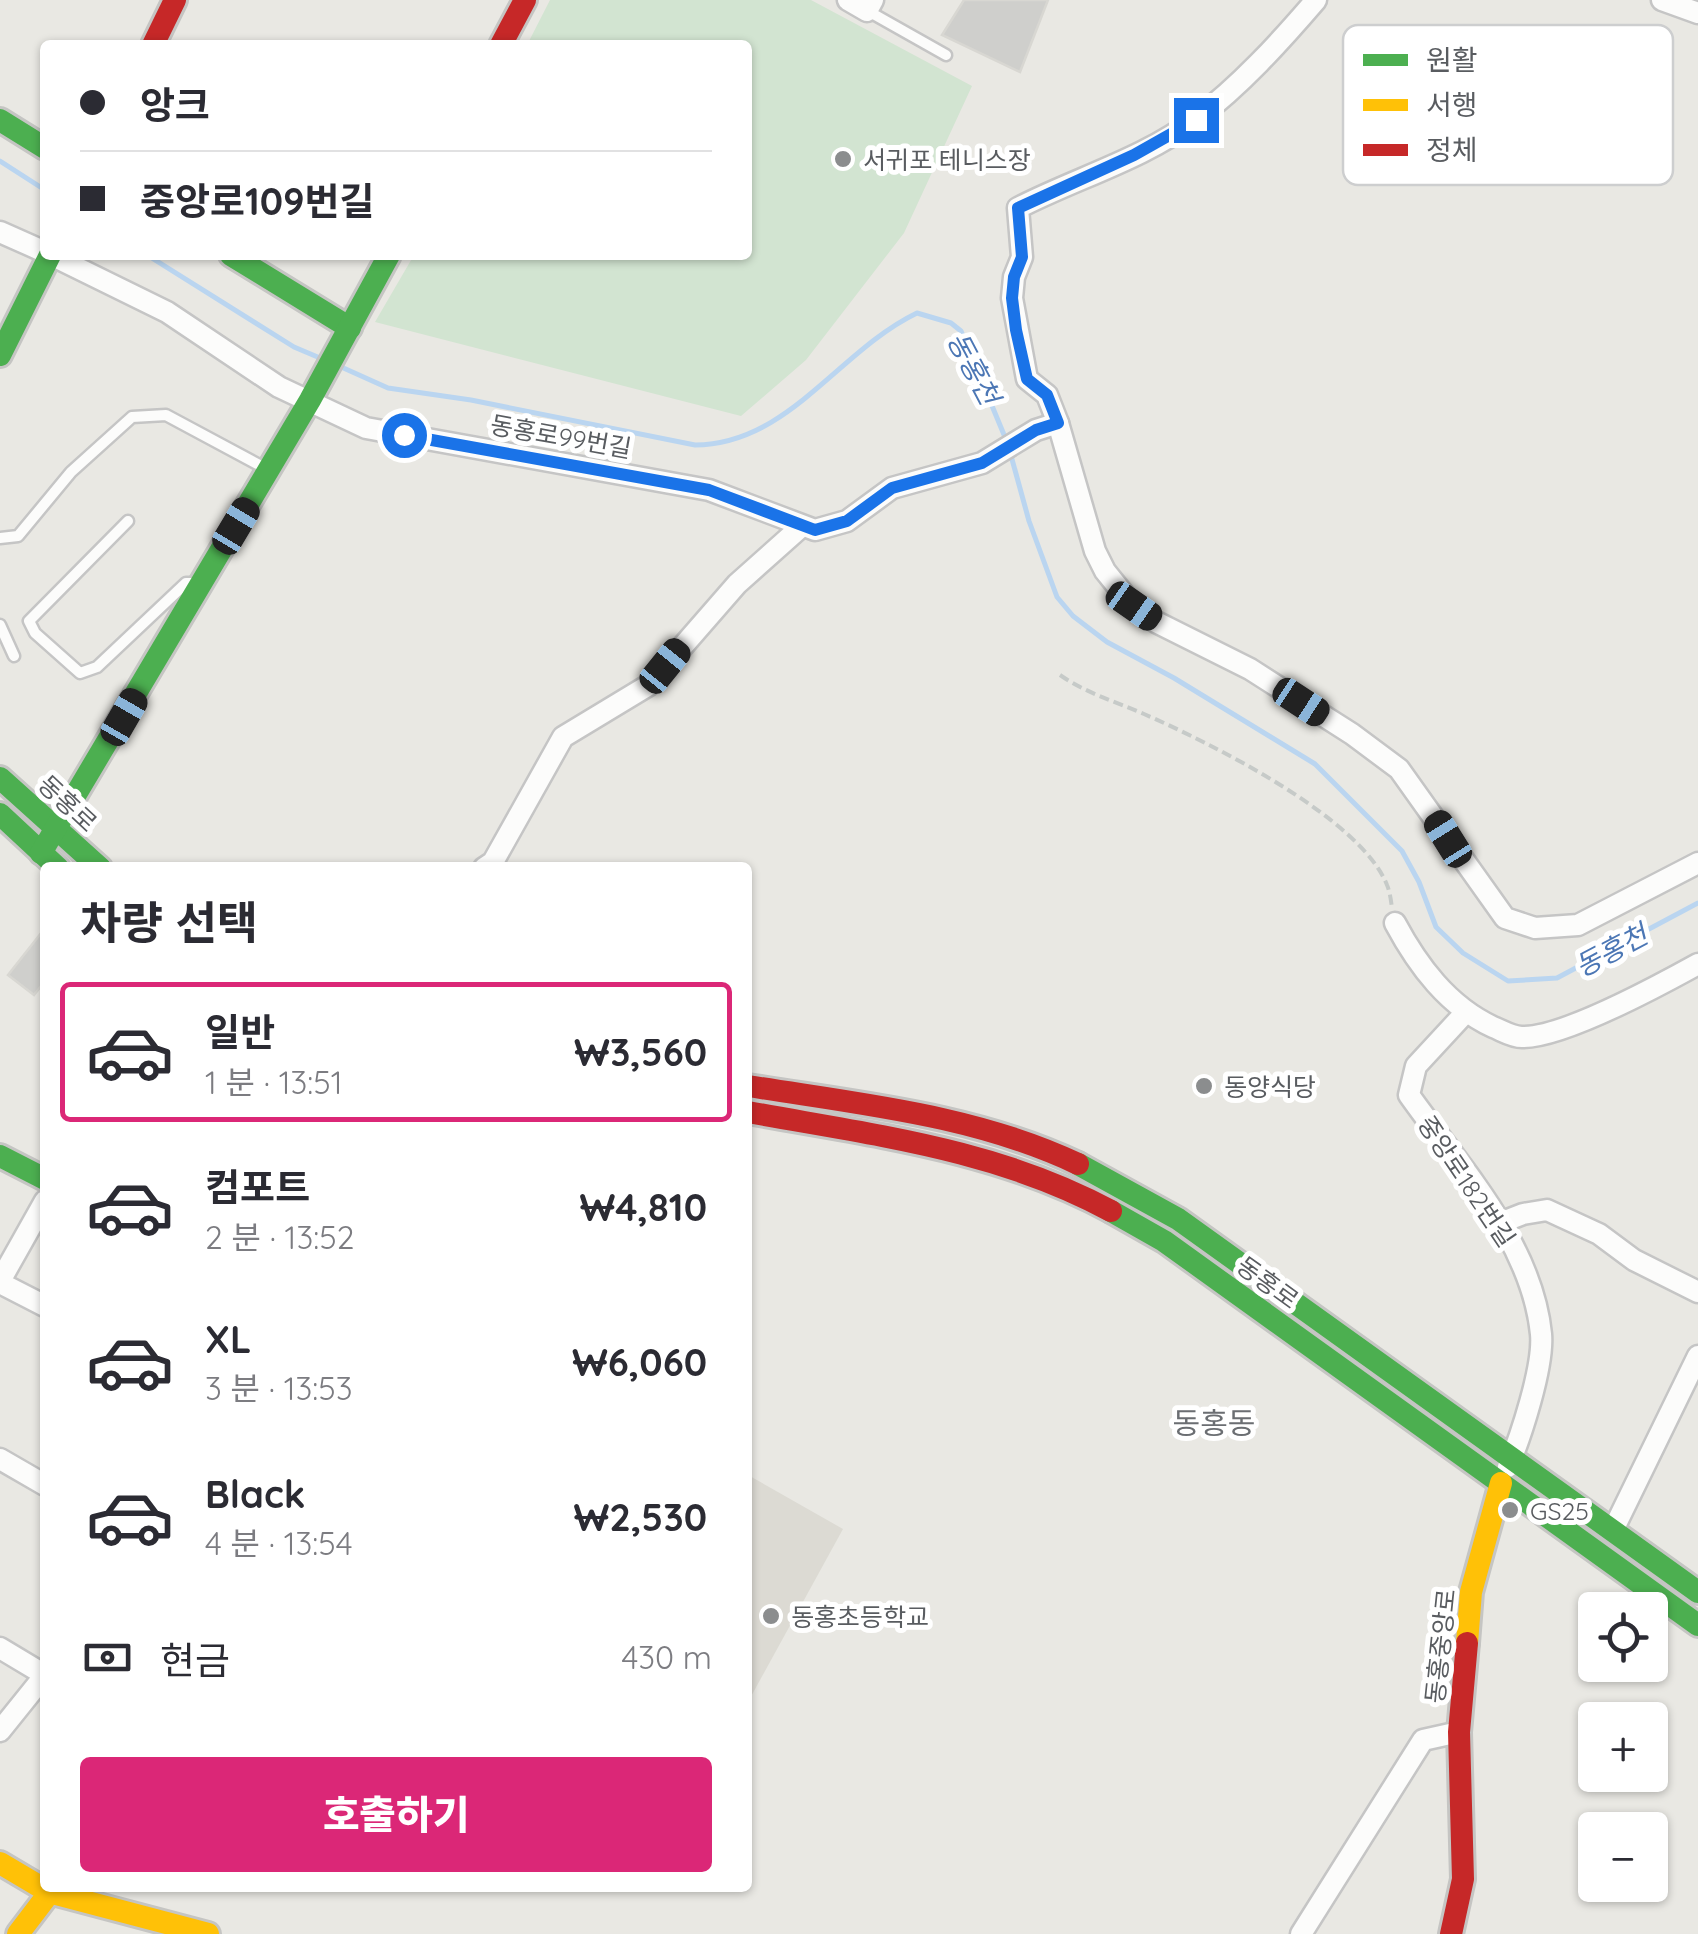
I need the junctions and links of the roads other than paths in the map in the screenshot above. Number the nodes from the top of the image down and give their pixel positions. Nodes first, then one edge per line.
1 (176, 0) edge
2 (525, 0) edge
3 (848, 0) edge
4 (1316, 0) edge
5 (1662, 0) edge
6 (870, 5) edge
7 (1698, 13) edge
8 (155, 40) edge
9 (504, 40) edge
10 (946, 55) dead end
11 (0, 120) edge
12 (40, 145) edge
13 (0, 232) edge
14 (40, 250) edge
15 (45, 260) edge
16 (60, 260) edge
17 (239, 260) edge
18 (386, 260) edge
19 (346, 335) junction
20 (0, 355) edge
21 (314, 393) junction
22 (1058, 423) junction
23 (269, 470) junction
24 (128, 522) dead end
25 (802, 526) junction
26 (0, 538) edge
27 (202, 583) junction
28 (0, 625) edge
29 (14, 656) dead end
30 (0, 778) edge
31 (0, 814) edge
32 (56, 830) junction
33 (49, 860) edge
34 (93, 862) edge
35 (493, 862) edge
36 (1698, 864) edge
37 (1396, 922) road end
38 (1698, 964) edge
39 (1466, 1012) junction
40 (752, 1087) edge
41 (752, 1113) edge
42 (0, 1156) edge
43 (40, 1176) edge
44 (40, 1210) edge
45 (1500, 1222) junction
46 (0, 1282) edge
47 (1698, 1292) edge
48 (40, 1303) edge
49 (1698, 1356) edge
50 (0, 1458) edge
51 (1512, 1458) junction
52 (40, 1483) edge
53 (1501, 1483) junction
54 (1617, 1522) dead end
55 (1698, 1592) edge
56 (1698, 1625) edge
57 (0, 1648) edge
58 (40, 1672) edge
59 (40, 1681) edge
60 (0, 1731) edge
61 (1459, 1732) junction
62 (0, 1863) edge
63 (40, 1884) edge
64 (50, 1892) edge
65 (58, 1892) edge
66 (18, 1934) edge
67 (208, 1934) edge
68 (1301, 1934) edge
69 (1452, 1934) edge

1 - 8 main road
2 - 9 main road
3 - 6 street
4 - 22 street
5 - 7 street
6 - 10 lane
11 - 12 main road
13 - 14 street, 동홍로99번길
15 - 20 main road
16 - 21 street, 동홍로99번길
17 - 19 main road
18 - 19 main road
19 - 21 main road
21 - 23 main road
21 - 25 street, 동홍로99번길
22 - 25 street
22 - 36 street
23 - 26 lane
23 - 27 main road
24 - 27 lane
25 - 35 street
27 - 32 main road
28 - 29 lane
30 - 32 main road, 동홍로
31 - 33 main road
32 - 33 main road
32 - 34 main road, 동홍로
37 - 39 street
38 - 39 street
39 - 45 street, 중앙로182번길
40 - 51 main road, 동홍로
41 - 53 main road, 동홍로
42 - 43 main road
44 - 46 street
45 - 47 street
45 - 51 street, 중앙로182번길
46 - 48 street
49 - 54 street
50 - 52 street
51 - 53 street, 중앙로182번길
51 - 55 main road, 동홍로
53 - 56 main road, 동홍로
53 - 61 main road, 동홍중앙로
57 - 58 street
59 - 60 street
61 - 68 street, 동홍중앙로
61 - 69 main road
62 - 63 main road
64 - 66 main road
65 - 67 main road

